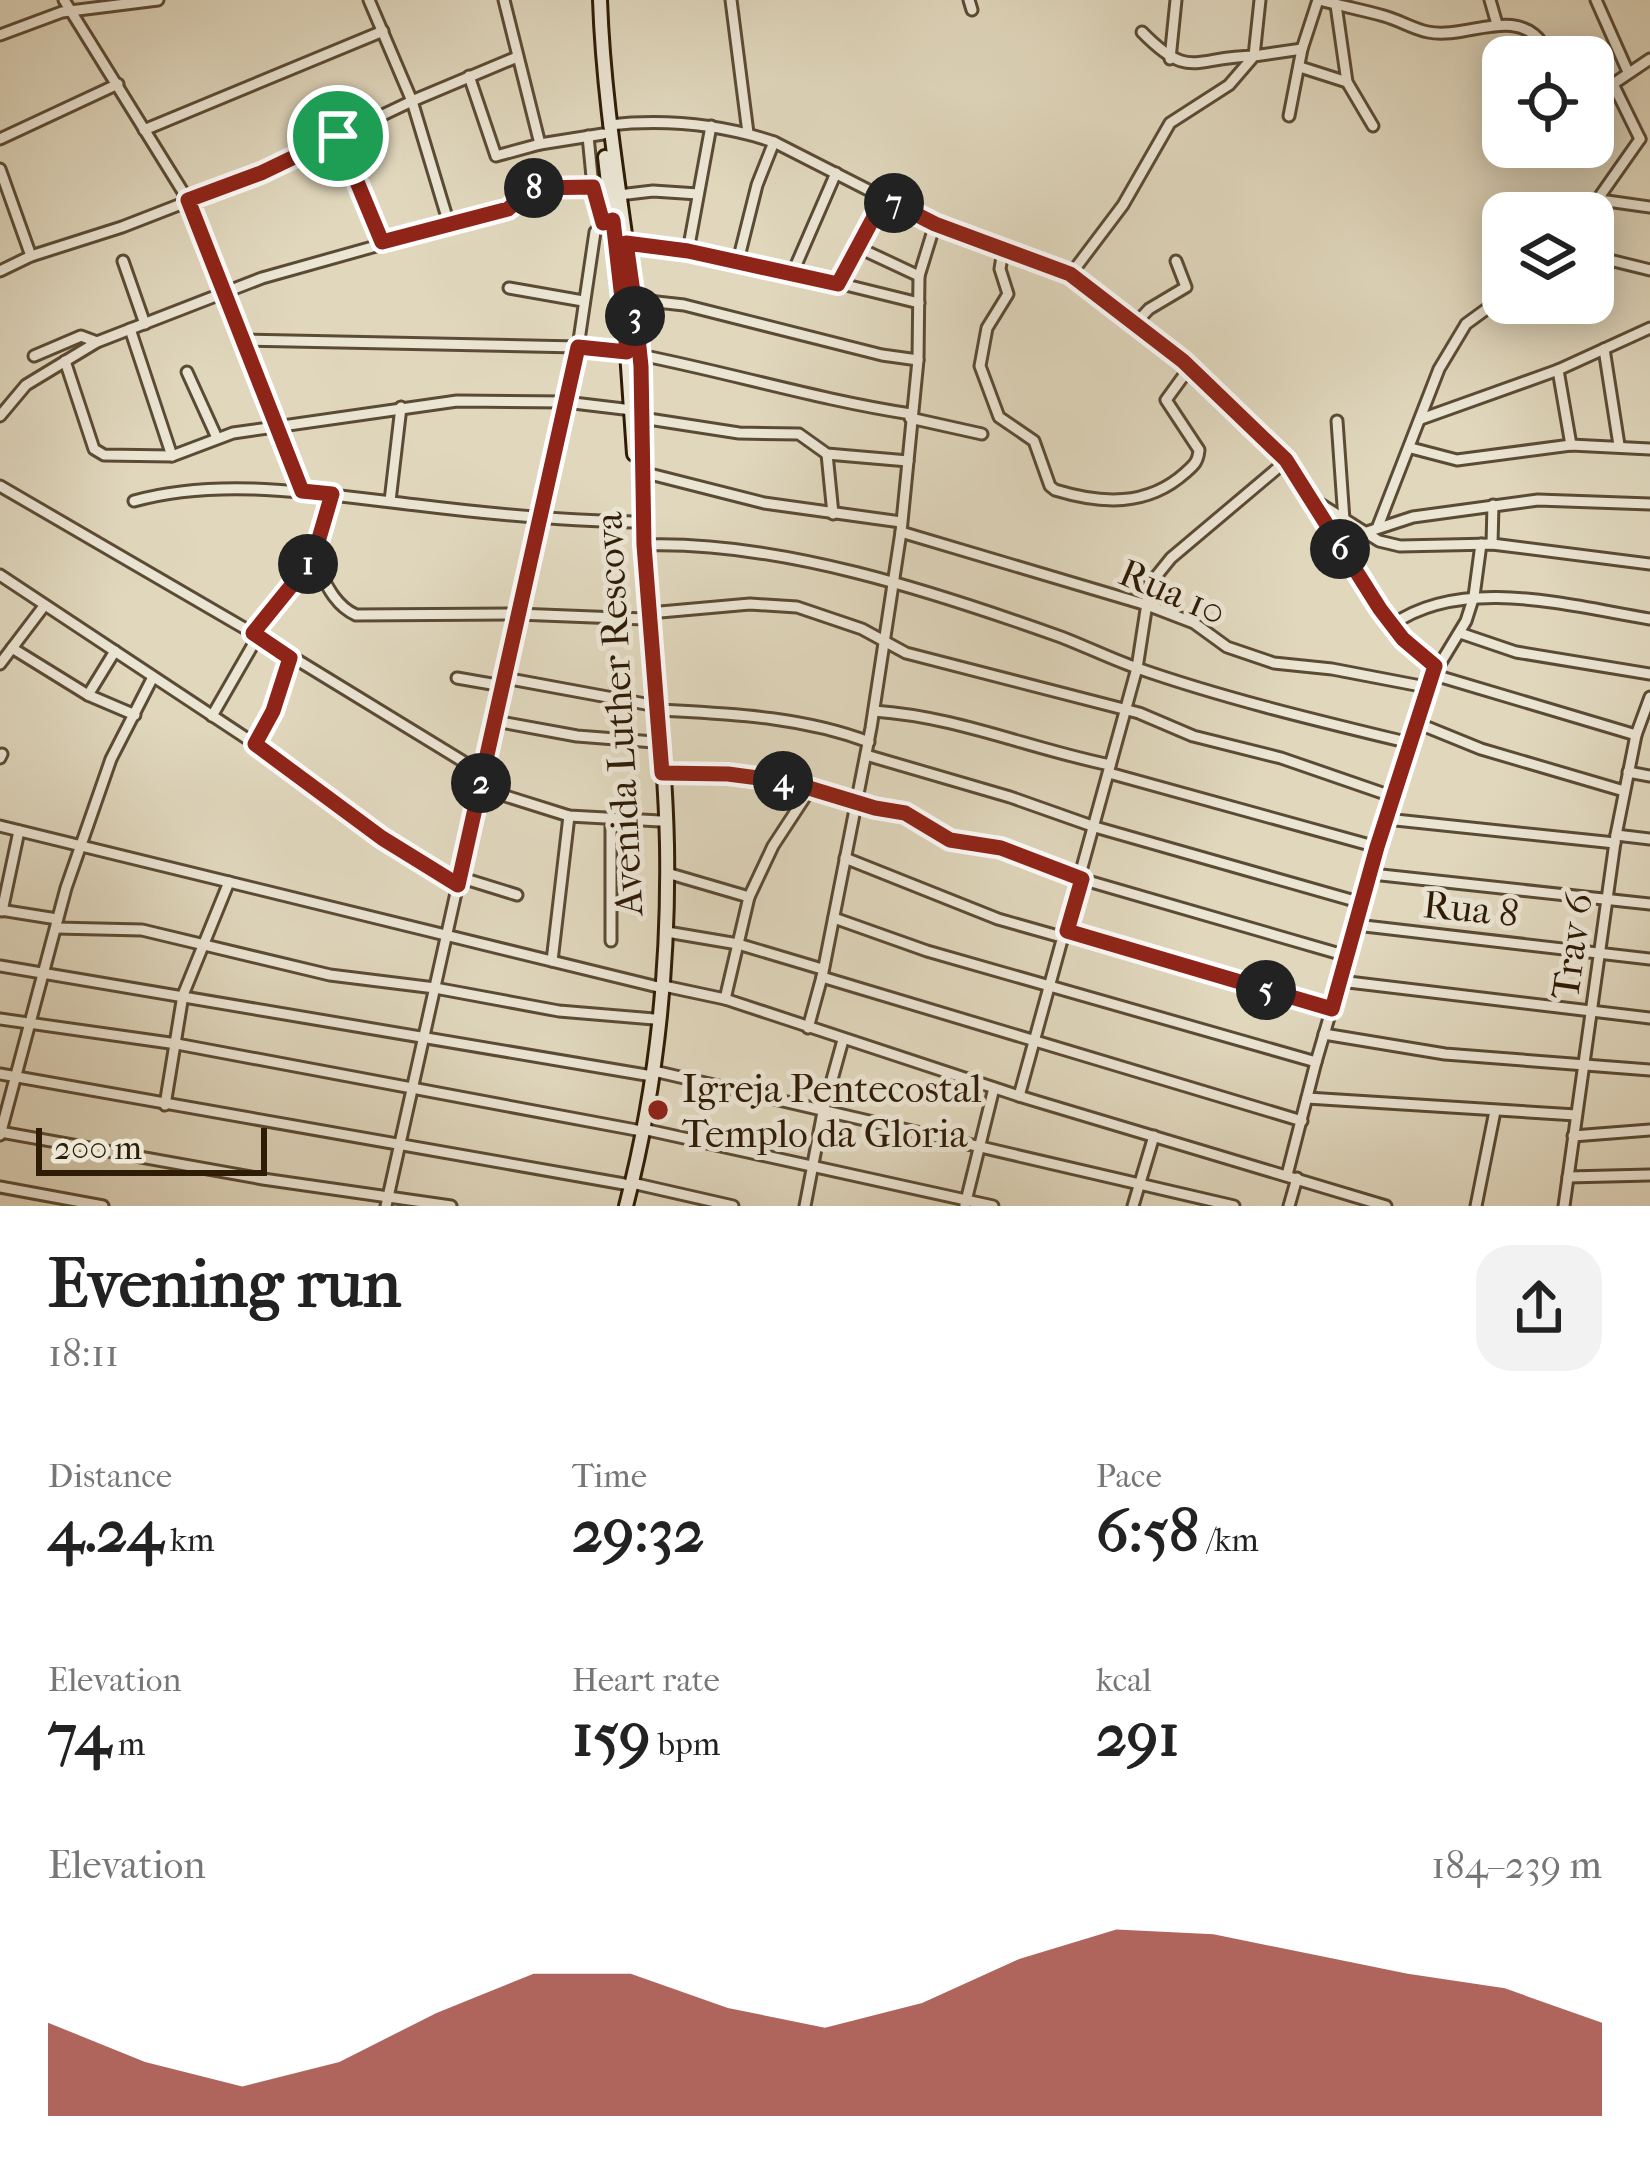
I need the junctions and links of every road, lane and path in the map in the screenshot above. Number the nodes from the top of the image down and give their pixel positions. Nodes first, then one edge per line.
1 (64, 0) edge
2 (158, 0) edge
3 (369, 0) edge
4 (504, 0) edge
5 (597, 0) edge
6 (730, 0) edge
7 (1176, 0) edge
8 (1260, 0) edge
9 (1319, 0) edge
10 (1490, 0) edge
11 (1596, 0) edge
12 (1336, 4) junction
13 (72, 10) junction
14 (1497, 24) junction
15 (383, 31) junction
16 (1142, 32) dead end
17 (0, 35) edge
18 (1534, 36) edge
19 (1302, 49) junction
20 (517, 56) junction
21 (1254, 56) junction
22 (1171, 59) junction
23 (1650, 59) edge
24 (1300, 67) junction
25 (1628, 72) junction
26 (470, 76) junction
27 (1347, 82) junction
28 (118, 84) junction
29 (412, 100) junction
30 (1289, 116) dead end
31 (712, 126) junction
32 (1372, 127) dead end
33 (144, 130) junction
34 (600, 132) junction
35 (748, 133) junction
36 (338, 136) junction
37 (0, 139) edge
38 (1645, 141) edge
39 (774, 142) junction
40 (540, 144) junction
41 (0, 169) edge
42 (836, 173) junction
43 (593, 187) junction
44 (1606, 192) edge
45 (698, 194) junction
46 (619, 195) junction
47 (884, 198) junction
48 (188, 200) junction
49 (1614, 202) edge
50 (1650, 207) edge
51 (608, 221) junction
52 (449, 224) junction
53 (935, 224) junction
54 (382, 242) junction
55 (626, 243) junction
56 (857, 247) junction
57 (1003, 250) junction
58 (688, 251) junction
59 (31, 256) junction
60 (123, 261) dead end
61 (738, 261) junction
62 (1177, 261) dead end
63 (1614, 261) edge
64 (1650, 270) edge
65 (0, 271) edge
66 (794, 272) junction
67 (1070, 274) junction
68 (919, 276) junction
69 (838, 284) junction
70 (509, 288) dead end
71 (223, 293) junction
72 (628, 299) junction
73 (584, 302) junction
74 (919, 303) junction
75 (1482, 314) edge
76 (145, 324) junction
77 (1135, 324) junction
78 (1650, 328) edge
79 (130, 329) junction
80 (243, 340) junction
81 (97, 342) junction
82 (578, 347) junction
83 (1604, 349) junction
84 (634, 354) junction
85 (34, 356) dead end
86 (918, 360) junction
87 (65, 361) junction
88 (1190, 367) junction
89 (1558, 370) junction
90 (188, 372) dead end
91 (565, 402) junction
92 (401, 407) junction
93 (637, 414) junction
94 (0, 416) edge
95 (910, 416) junction
96 (1420, 419) junction
97 (1337, 421) dead end
98 (278, 424) junction
99 (982, 434) dead end
100 (217, 438) junction
101 (1571, 445) junction
102 (1619, 445) junction
103 (1411, 448) junction
104 (1650, 449) edge
105 (827, 454) junction
106 (172, 456) junction
107 (1286, 460) junction
108 (908, 461) junction
109 (641, 472) junction
110 (0, 486) edge
111 (302, 491) junction
112 (332, 494) junction
113 (1311, 498) junction
114 (390, 501) junction
115 (134, 502) dead end
116 (1650, 504) edge
117 (1493, 506) junction
118 (833, 514) junction
119 (539, 519) junction
120 (1344, 520) junction
121 (637, 523) junction
122 (1378, 526) junction
123 (901, 527) junction
124 (1364, 533) junction
125 (1487, 544) junction
126 (644, 545) junction
127 (313, 559) junction
128 (1650, 564) edge
129 (0, 575) edge
130 (893, 584) junction
131 (1474, 596) junction
132 (1147, 605) junction
133 (44, 606) junction
134 (517, 614) junction
135 (646, 616) junction
136 (1650, 619) edge
137 (1392, 625) junction
138 (1460, 633) junction
139 (256, 634) junction
140 (884, 640) junction
141 (12, 648) junction
142 (115, 651) junction
143 (290, 658) junction
144 (0, 664) edge
145 (1137, 668) junction
146 (1433, 670) junction
147 (1650, 674) edge
148 (153, 677) junction
149 (457, 677) dead end
150 (504, 682) junction
151 (1426, 687) junction
152 (88, 695) junction
153 (1650, 697) edge
154 (655, 708) junction
155 (874, 711) junction
156 (1125, 711) junction
157 (135, 715) junction
158 (212, 716) junction
159 (495, 721) junction
160 (1646, 721) edge
161 (1417, 722) junction
162 (1636, 735) junction
163 (655, 742) junction
164 (869, 742) junction
165 (1410, 743) junction
166 (255, 744) junction
167 (866, 755) junction
168 (1109, 769) junction
169 (482, 772) junction
170 (1628, 772) junction
171 (662, 773) junction
172 (1650, 776) edge
173 (480, 788) junction
174 (811, 788) junction
175 (1624, 791) junction
176 (1394, 797) junction
177 (857, 803) junction
178 (569, 816) junction
179 (611, 819) junction
180 (1387, 819) junction
181 (660, 821) junction
182 (0, 826) edge
183 (1095, 827) junction
184 (19, 831) junction
185 (1616, 839) junction
186 (1650, 839) edge
187 (82, 846) junction
188 (1377, 847) junction
189 (845, 858) junction
190 (667, 873) junction
191 (1372, 874) junction
192 (1082, 879) junction
193 (458, 881) junction
194 (229, 882) junction
195 (517, 895) dead end
196 (749, 897) junction
197 (1609, 900) junction
198 (1363, 903) junction
199 (1650, 904) edge
200 (1, 910) edge
201 (835, 918) junction
202 (57, 923) junction
203 (1356, 925) junction
204 (667, 932) junction
205 (448, 934) junction
206 (1066, 934) junction
207 (611, 941) dead end
208 (207, 943) junction
209 (737, 944) junction
210 (1602, 952) junction
211 (1347, 956) junction
212 (1650, 958) edge
213 (552, 961) junction
214 (0, 966) edge
215 (44, 973) junction
216 (822, 973) junction
217 (1340, 981) junction
218 (1052, 985) junction
219 (661, 987) junction
220 (435, 988) junction
221 (183, 995) junction
222 (725, 999) junction
223 (1332, 1009) junction
224 (1592, 1010) junction
225 (1650, 1018) edge
226 (0, 1019) edge
227 (654, 1019) junction
228 (30, 1024) junction
229 (808, 1028) junction
230 (1324, 1034) junction
231 (423, 1039) junction
232 (843, 1040) junction
233 (1037, 1042) junction
234 (177, 1044) junction
235 (1316, 1062) junction
236 (1584, 1066) junction
237 (1650, 1070) edge
238 (650, 1073) junction
239 (0, 1075) edge
240 (16, 1078) junction
241 (412, 1088) junction
242 (994, 1088) junction
243 (1019, 1096) junction
244 (1307, 1098) junction
245 (165, 1105) junction
246 (1495, 1111) junction
247 (823, 1112) junction
248 (1576, 1115) junction
249 (1302, 1120) junction
250 (640, 1130) junction
251 (1650, 1130) edge
252 (0, 1133) edge
253 (1154, 1136) junction
254 (1573, 1136) junction
255 (400, 1144) junction
256 (979, 1147) junction
257 (814, 1167) junction
258 (1650, 1174) edge
259 (1292, 1177) junction
260 (1568, 1177) junction
261 (1139, 1183) junction
262 (628, 1184) junction
263 (0, 1187) edge
264 (387, 1201) edge
265 (965, 1203) edge
266 (103, 1206) edge
267 (451, 1206) edge
268 (622, 1206) edge
269 (733, 1206) edge
270 (805, 1206) edge
271 (993, 1206) edge
272 (1133, 1206) edge
273 (1234, 1206) edge
274 (1289, 1206) edge
275 (1386, 1206) edge
276 (1476, 1206) edge
277 (1564, 1206) edge

1 - 13 street
2 - 13 street
3 - 15 street
4 - 20 street
5 - 34 main road, Avenida Luther Rescova
6 - 35 street
7 - 22 street
8 - 21 street
9 - 12 street
9 - 19 street
10 - 14 street
11 - 25 street
12 - 14 street
12 - 27 street
13 - 17 street
13 - 28 street
14 - 18 street
15 - 29 street
15 - 33 street
16 - 22 street
19 - 21 street
19 - 24 street
20 - 26 street
20 - 40 street
21 - 22 street
21 - 67 street
23 - 25 street
24 - 27 street
24 - 30 street
25 - 38 street
26 - 29 street
26 - 40 street
27 - 32 street
28 - 33 street
28 - 37 street
29 - 36 street
29 - 52 street
31 - 34 street
31 - 35 street
31 - 45 street
33 - 48 street
34 - 40 street
34 - 43 street
34 - 46 main road, Avenida Luther Rescova
34 - 51 main road, Avenida Luther Rescova
35 - 39 street
36 - 48 street
36 - 54 street
38 - 44 street
39 - 42 street
39 - 61 street
41 - 59 street
42 - 47 street
42 - 66 street
43 - 51 street
43 - 52 street
45 - 46 street
45 - 58 street
46 - 55 main road, Avenida Luther Rescova
47 - 53 street
47 - 56 street
48 - 59 street
48 - 71 street
49 - 50 street
51 - 72 main road, Avenida Luther Rescova
51 - 73 street
52 - 54 street
53 - 57 street
53 - 68 street
54 - 71 street
55 - 58 street
55 - 72 main road, Avenida Luther Rescova
56 - 68 street
56 - 69 street
57 - 67 street
57 - 88 street
58 - 61 street
59 - 65 street
60 - 76 street
61 - 66 street
62 - 77 street
63 - 64 street
66 - 69 street
67 - 77 street
68 - 74 street
69 - 74 street
70 - 73 street
71 - 76 street
71 - 80 street
72 - 84 main road, Avenida Luther Rescova
72 - 86 street
73 - 82 street
74 - 86 street
75 - 96 street
76 - 79 street
77 - 88 street
78 - 83 street
79 - 81 street
79 - 106 street
80 - 82 street
80 - 98 street
81 - 85 street
81 - 87 street
82 - 84 street
82 - 91 street
83 - 89 street
83 - 102 street
84 - 93 main road, Avenida Luther Rescova
84 - 95 street
86 - 95 street
87 - 94 street
87 - 106 street
88 - 107 street
89 - 96 street
89 - 101 street
90 - 100 street
91 - 92 street
91 - 93 street
91 - 119 street
92 - 98 street
92 - 114 street
93 - 105 street
93 - 109 main road, Avenida Luther Rescova
93 - 121 main road, Avenida Luther Rescova
95 - 99 street
95 - 108 street
96 - 103 street
97 - 120 street
98 - 100 street
98 - 111 street
100 - 106 street
101 - 102 street
101 - 103 street
102 - 104 street
103 - 122 street
105 - 108 street
105 - 118 street
107 - 113 street
107 - 132 street
108 - 123 street
109 - 118 street, Rua 10
109 - 126 main road, Avenida Luther Rescova
110 - 139 street
111 - 112 street
111 - 115 street
112 - 114 street
112 - 127 street
113 - 120 street
113 - 137 street
114 - 119 street
116 - 117 street
117 - 122 street
117 - 125 street
118 - 123 street, Rua 10
119 - 121 street
119 - 134 street
120 - 124 street
121 - 135 main road, Avenida Luther Rescova
122 - 124 street
123 - 130 street
123 - 132 street, Rua 10
124 - 125 street
125 - 128 street
125 - 131 street
126 - 130 street
126 - 135 main road, Avenida Luther Rescova
127 - 134 street
127 - 139 street
129 - 133 street
130 - 140 street
130 - 145 street
131 - 136 street
131 - 137 street
131 - 138 street
132 - 145 street
132 - 151 street, Rua 10
133 - 141 street
133 - 142 street
134 - 135 street
134 - 150 street
135 - 140 street
135 - 154 main road, Avenida Luther Rescova
137 - 146 street
138 - 146 street
138 - 147 street
139 - 143 street
139 - 158 street
140 - 155 street
140 - 156 street
141 - 144 street
141 - 152 street
142 - 148 street
142 - 152 street
143 - 166 street
143 - 169 street
145 - 156 street
145 - 165 street
146 - 151 street
146 - 162 street
148 - 157 street
148 - 158 street
149 - 150 street
150 - 154 street
150 - 159 street
151 - 161 street
152 - 157 street
153 - 160 street, Trav 6
154 - 163 main road, Avenida Luther Rescova
154 - 164 street
154 - 171 main road, Avenida Luther Rescova
155 - 164 street
155 - 168 street
156 - 168 street
156 - 176 street
157 - 187 street
158 - 166 street
159 - 163 street
159 - 169 street
160 - 162 street, Trav 6
161 - 165 street
161 - 175 street
162 - 170 street, Trav 6
163 - 181 main road, Avenida Luther Rescova
164 - 167 street
165 - 176 street
166 - 193 street
167 - 177 street
167 - 183 street
168 - 183 street
168 - 188 street
169 - 173 street
170 - 172 street
170 - 175 street, Trav 6
171 - 174 street
171 - 190 main road, Avenida Luther Rescova
173 - 178 street
173 - 193 street
174 - 177 street
174 - 196 street
175 - 185 street, Trav 6
176 - 180 street
177 - 189 street
177 - 192 street
178 - 179 street
178 - 213 street
179 - 181 street
179 - 207 street
180 - 185 street
180 - 188 street
181 - 219 main road, Avenida Luther Rescova
182 - 184 street
183 - 192 street
183 - 198 street
184 - 187 street
184 - 200 street
185 - 186 street
185 - 197 street, Trav 6
187 - 194 street
187 - 202 street
188 - 191 street
189 - 201 street
189 - 206 street
190 - 196 street
190 - 204 main road, Avenida Luther Rescova
191 - 197 street
191 - 198 street
192 - 206 street
192 - 211 street
193 - 195 street
193 - 205 street
194 - 205 street
194 - 208 street
196 - 209 street
197 - 199 street
197 - 210 street, Trav 6
198 - 203 street
200 - 202 street
201 - 216 street
201 - 218 street
202 - 208 street
202 - 215 street
203 - 210 street, Rua 8
203 - 211 street
204 - 209 street
204 - 219 main road, Avenida Luther Rescova
205 - 213 street
205 - 220 street
206 - 218 street
206 - 223 street
208 - 220 street
208 - 221 street
209 - 216 street
209 - 222 street
210 - 212 street, Rua 8
210 - 224 street, Trav 6
211 - 217 street
213 - 219 street
214 - 215 street
215 - 221 street
215 - 228 street
216 - 229 street
216 - 233 street
217 - 223 street
217 - 224 street
218 - 233 street
218 - 235 street
219 - 222 street
219 - 227 main road, Avenida Luther Rescova
219 - 238 main road, Avenida Luther Rescova
220 - 227 street
220 - 231 street
221 - 231 street
221 - 234 street
222 - 229 street
223 - 230 street
224 - 225 street
224 - 236 street, Trav 6
226 - 228 street
227 - 238 main road, Avenida Luther Rescova
228 - 234 street
228 - 240 street
229 - 232 street
230 - 235 street
230 - 236 street
231 - 238 street
231 - 241 street
232 - 242 street
232 - 247 street
233 - 243 street
233 - 249 street
234 - 241 street
234 - 245 street
235 - 244 street
236 - 237 street
236 - 248 street, Trav 6
238 - 247 street
238 - 250 main road, Avenida Luther Rescova
239 - 240 street
240 - 245 street
240 - 252 street
241 - 250 street
241 - 255 street
242 - 243 street
242 - 256 street
243 - 253 street
244 - 246 street
244 - 249 street
245 - 255 street
246 - 248 street
246 - 276 street
247 - 256 street
247 - 257 street
248 - 254 street, Trav 6
249 - 259 street
250 - 257 street
250 - 262 main road, Avenida Luther Rescova
251 - 254 street
252 - 264 street
253 - 259 street
253 - 261 street
254 - 260 street, Trav 6
255 - 262 street
255 - 264 street
256 - 261 street
256 - 265 street
257 - 265 street
257 - 270 street
258 - 260 street
259 - 274 street
259 - 275 street
260 - 277 street, Trav 6
261 - 272 street
261 - 273 street
262 - 268 main road, Avenida Luther Rescova
262 - 269 street
263 - 266 street
264 - 267 street
265 - 271 street

